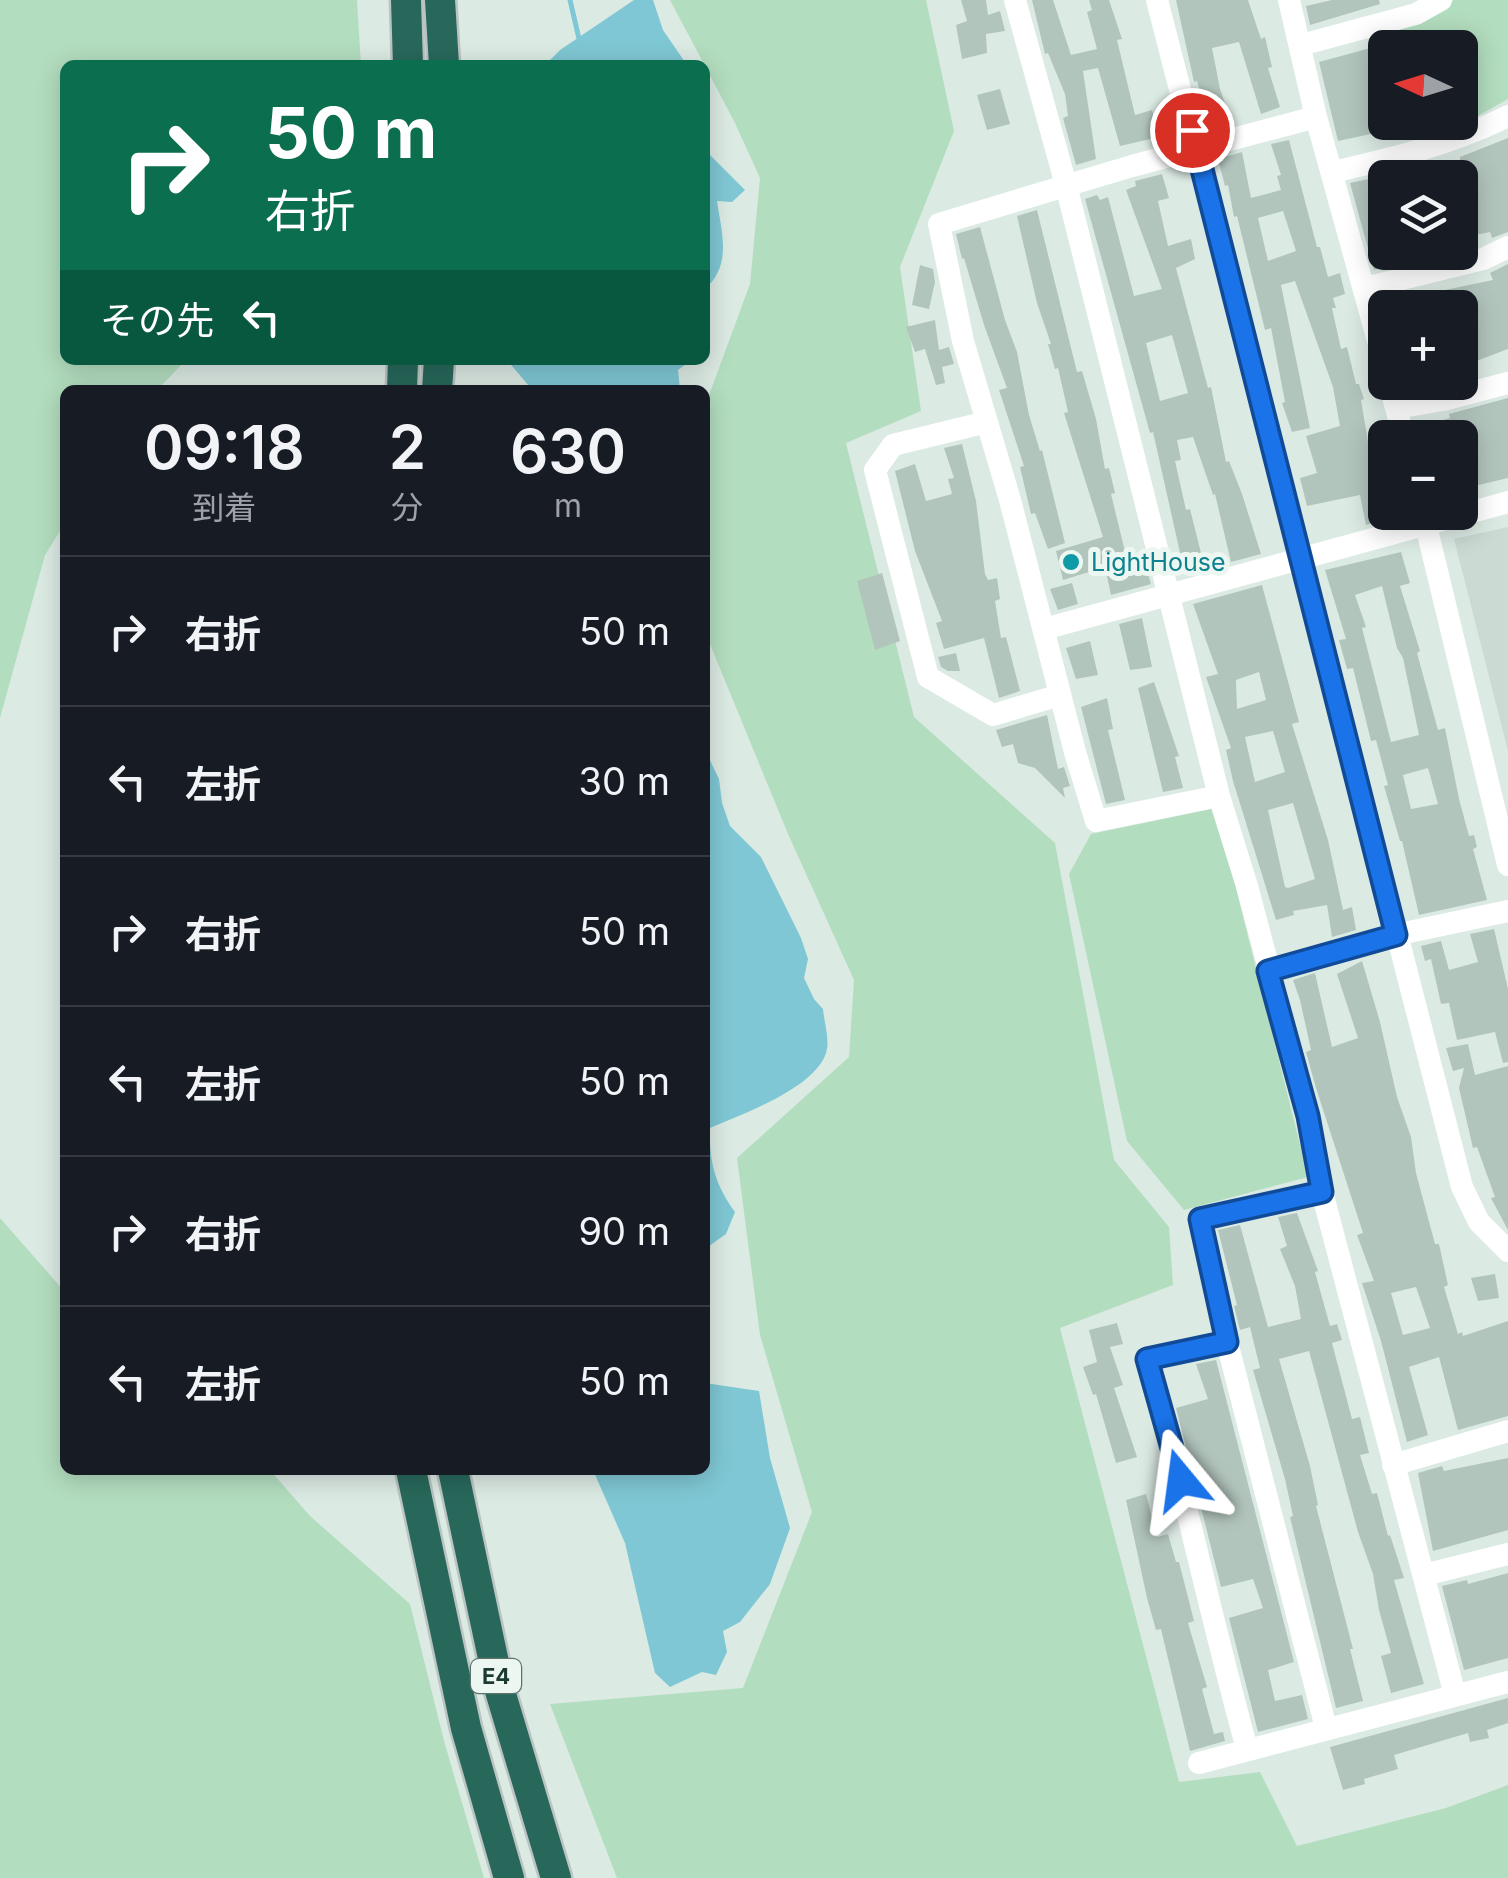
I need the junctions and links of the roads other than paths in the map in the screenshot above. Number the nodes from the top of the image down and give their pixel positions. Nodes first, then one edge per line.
1 (406, 0) edge
2 (440, 0) edge
3 (1015, 0) edge
4 (1157, 0) edge
5 (1290, 0) edge
6 (1442, 0) edge
7 (1300, 45) junction
8 (408, 60) edge
9 (444, 60) edge
10 (1508, 116) edge
11 (1316, 117) junction
12 (1198, 150) junction
13 (1333, 172) junction
14 (1066, 185) junction
15 (1508, 247) edge
16 (1365, 288) junction
17 (1368, 300) edge
18 (1508, 383) edge
19 (1394, 400) edge
20 (1396, 408) junction
21 (1399, 420) edge
22 (987, 422) junction
23 (1508, 502) edge
24 (1478, 508) edge
25 (1391, 530) edge
26 (1428, 530) edge
27 (1300, 560) junction
28 (1171, 596) junction
29 (1044, 629) junction
30 (1060, 694) junction
31 (1219, 796) junction
32 (1508, 865) edge
33 (1508, 911) edge
34 (1396, 935) junction
35 (1268, 971) junction
36 (1322, 1192) junction
37 (1508, 1252) edge
38 (1227, 1342) junction
39 (1508, 1431) edge
40 (1393, 1465) junction
41 (412, 1475) edge
42 (453, 1475) edge
43 (1508, 1554) edge
44 (1424, 1575) junction
45 (1508, 1682) edge
46 (1454, 1696) junction
47 (1326, 1728) junction
48 (1247, 1748) junction
49 (1199, 1763) dead end
50 (509, 1878) edge
51 (556, 1878) edge

1 - 8 highway
2 - 9 highway
3 - 14 street
4 - 12 street
5 - 7 street
6 - 7 street
7 - 11 street
10 - 13 street
11 - 12 street
11 - 13 street
12 - 14 street
12 - 27 street
13 - 16 street
14 - 22 street
14 - 28 street
15 - 16 street
16 - 17 street
18 - 20 street
19 - 20 street
20 - 21 street
22 - 29 street
22 - 30 street
23 - 24 street
25 - 27 street
26 - 32 street
27 - 28 street
27 - 34 street
28 - 29 street
28 - 31 street
29 - 30 street
30 - 31 street
31 - 35 street
33 - 34 street
34 - 35 street
34 - 37 street
35 - 36 street
36 - 38 street
36 - 40 street
38 - 47 street
38 - 48 street
39 - 40 street
40 - 44 street
41 - 50 highway, E4
42 - 51 highway, E4
43 - 44 street
44 - 46 street
45 - 46 street
46 - 47 street
47 - 48 street
48 - 49 street

